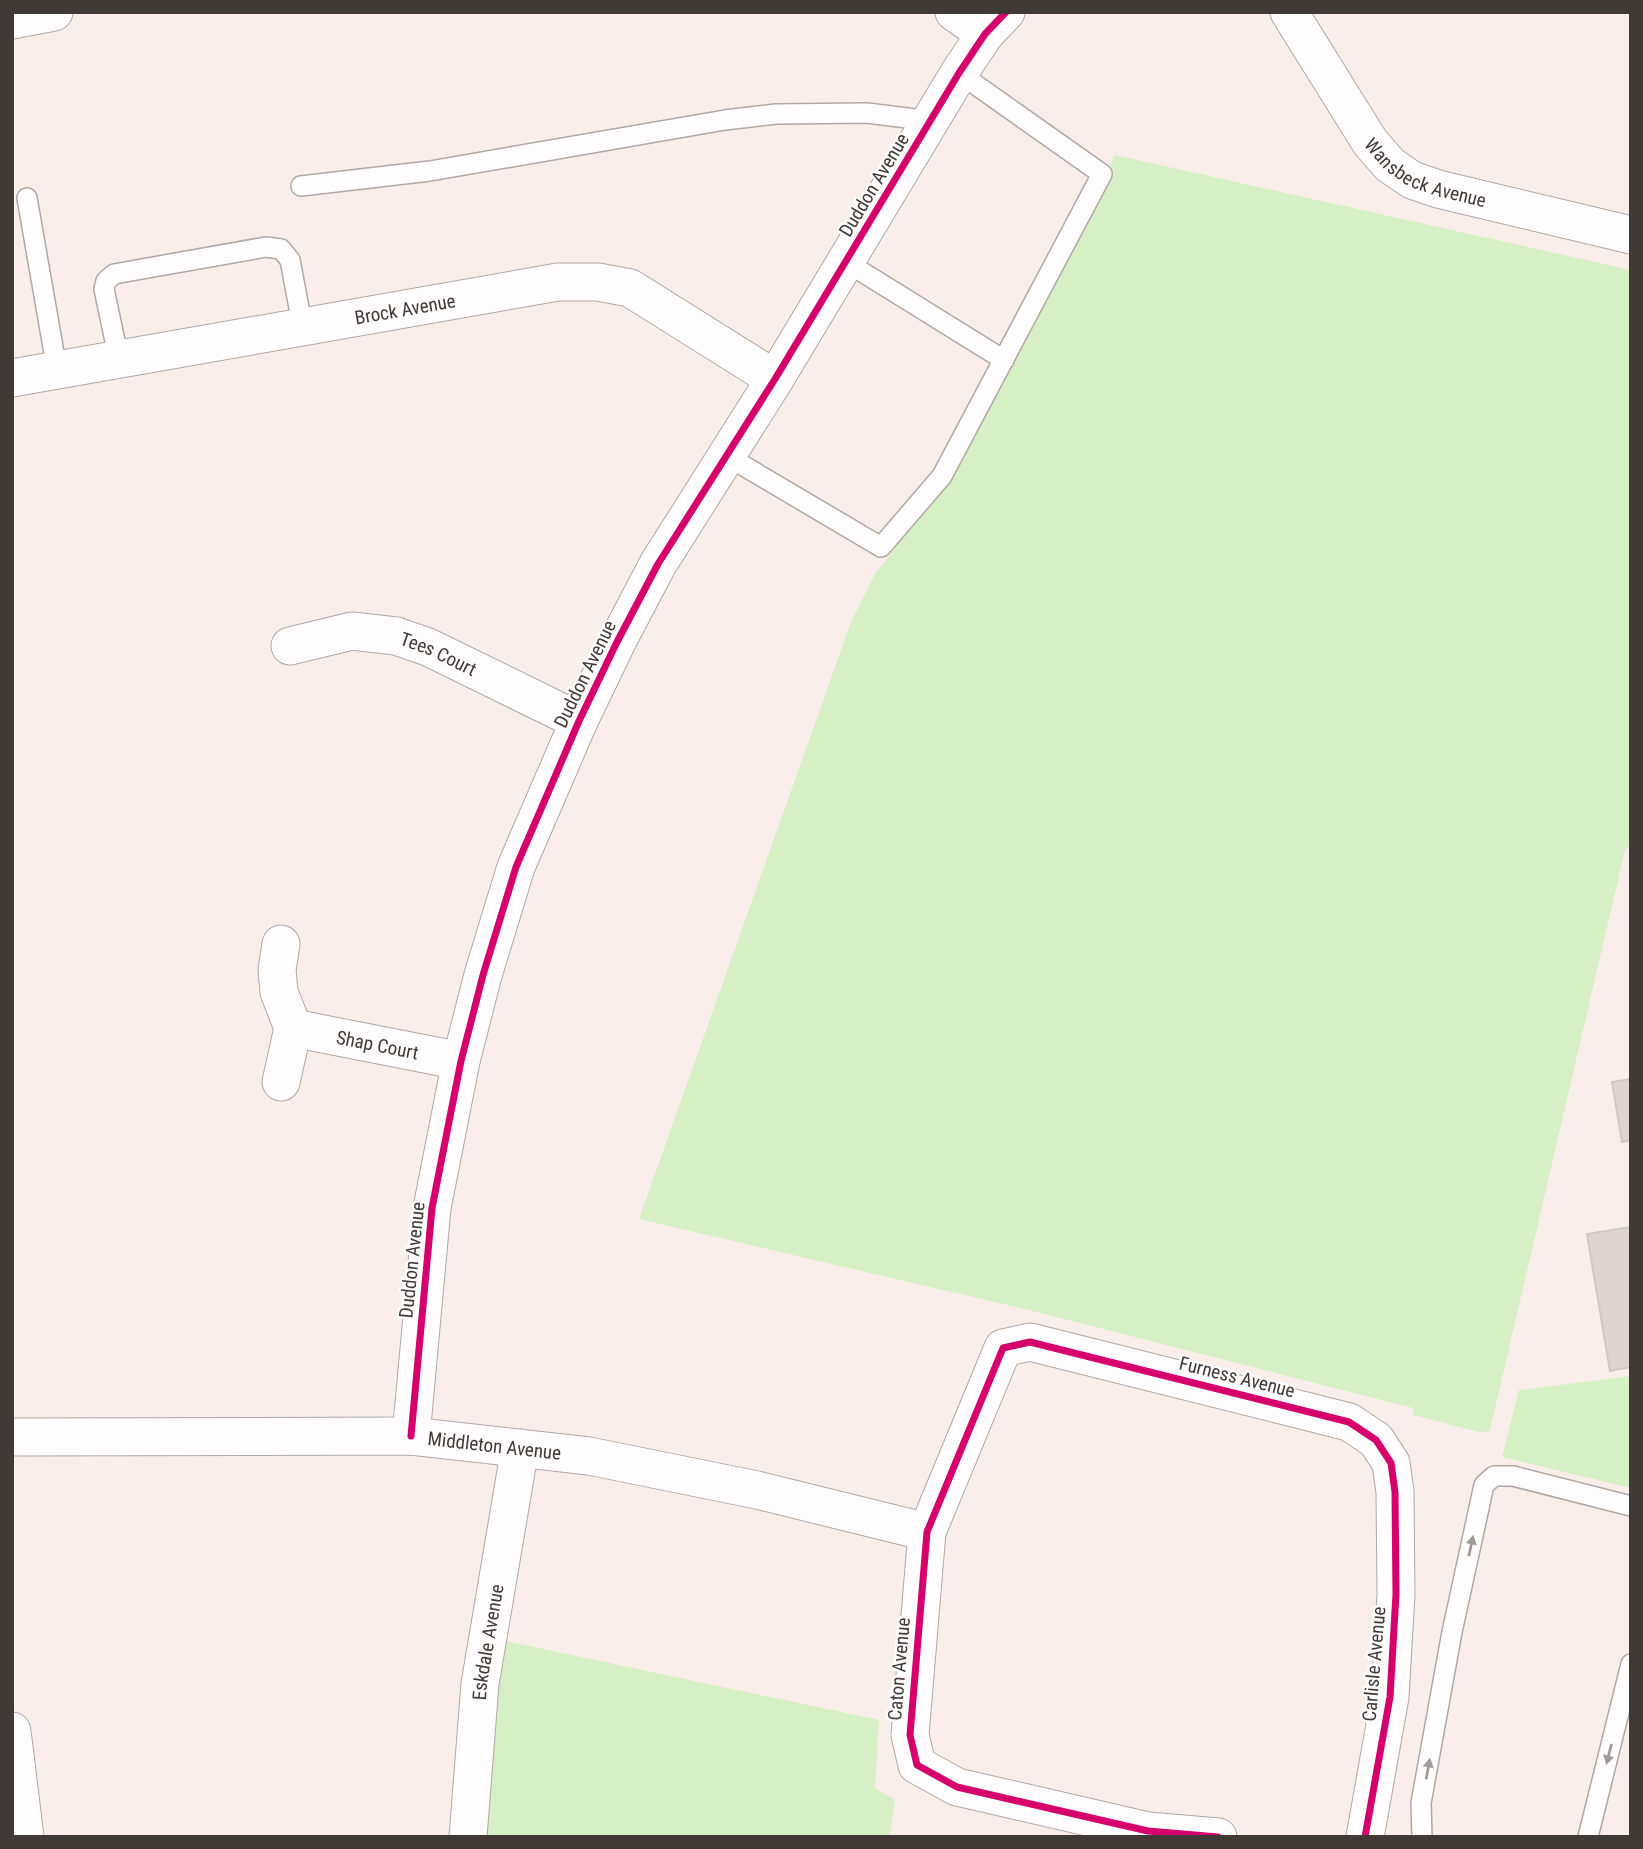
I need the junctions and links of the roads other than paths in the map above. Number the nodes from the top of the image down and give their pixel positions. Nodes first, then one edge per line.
1 (54, 12) edge
2 (954, 12) edge
3 (1289, 12) edge
4 (12, 20) edge
5 (995, 23) edge
6 (959, 73) junction
7 (930, 121) junction
8 (300, 186) dead end
9 (27, 198) dead end
10 (1631, 236) edge
11 (846, 262) junction
12 (303, 329) junction
13 (119, 360) junction
14 (1004, 360) junction
15 (57, 370) junction
16 (12, 377) edge
17 (775, 379) junction
18 (727, 456) junction
19 (290, 646) dead end
20 (579, 721) junction
21 (281, 944) dead end
22 (293, 1028) junction
23 (461, 1061) junction
24 (281, 1082) dead end
25 (1030, 1342) joint
26 (411, 1436) junction
27 (12, 1437) edge
28 (520, 1448) junction
29 (1395, 1492) joint
30 (1631, 1506) edge
31 (927, 1532) junction
32 (1631, 1664) edge
33 (1625, 1712) edge
34 (13, 1746) edge
35 (25, 1837) edge
36 (468, 1837) edge
37 (1218, 1837) edge
38 (1365, 1837) edge
39 (1422, 1837) edge
40 (1588, 1837) edge

1 - 4 street
2 - 5 street
3 - 10 street, Wansbeck Avenue
5 - 6 street, Duddon Avenue
6 - 7 street, Duddon Avenue
6 - 14 lane
7 - 8 lane
7 - 11 street, Duddon Avenue
9 - 15 lane
11 - 14 lane
11 - 17 street, Duddon Avenue
12 - 13 street, Brock Avenue
12 - 13 lane
12 - 17 street, Brock Avenue
13 - 15 street, Brock Avenue
14 - 18 lane
15 - 16 street, Brock Avenue
17 - 18 street, Duddon Avenue
18 - 20 street, Duddon Avenue
19 - 20 street, Tees Court
20 - 23 street, Duddon Avenue
21 - 22 street
22 - 23 street, Shap Court
22 - 24 street
23 - 26 street, Duddon Avenue
25 - 29 street, Furness Avenue
25 - 31 street, Caton Avenue
26 - 27 street, Middleton Avenue
26 - 28 street, Middleton Avenue
28 - 31 street, Middleton Avenue
28 - 36 street, Eskdale Avenue
29 - 38 street, Carlisle Avenue
39 -> 30 lane
31 - 37 street, Caton Avenue
32 - 33 lane
33 -> 40 lane
34 - 35 street

